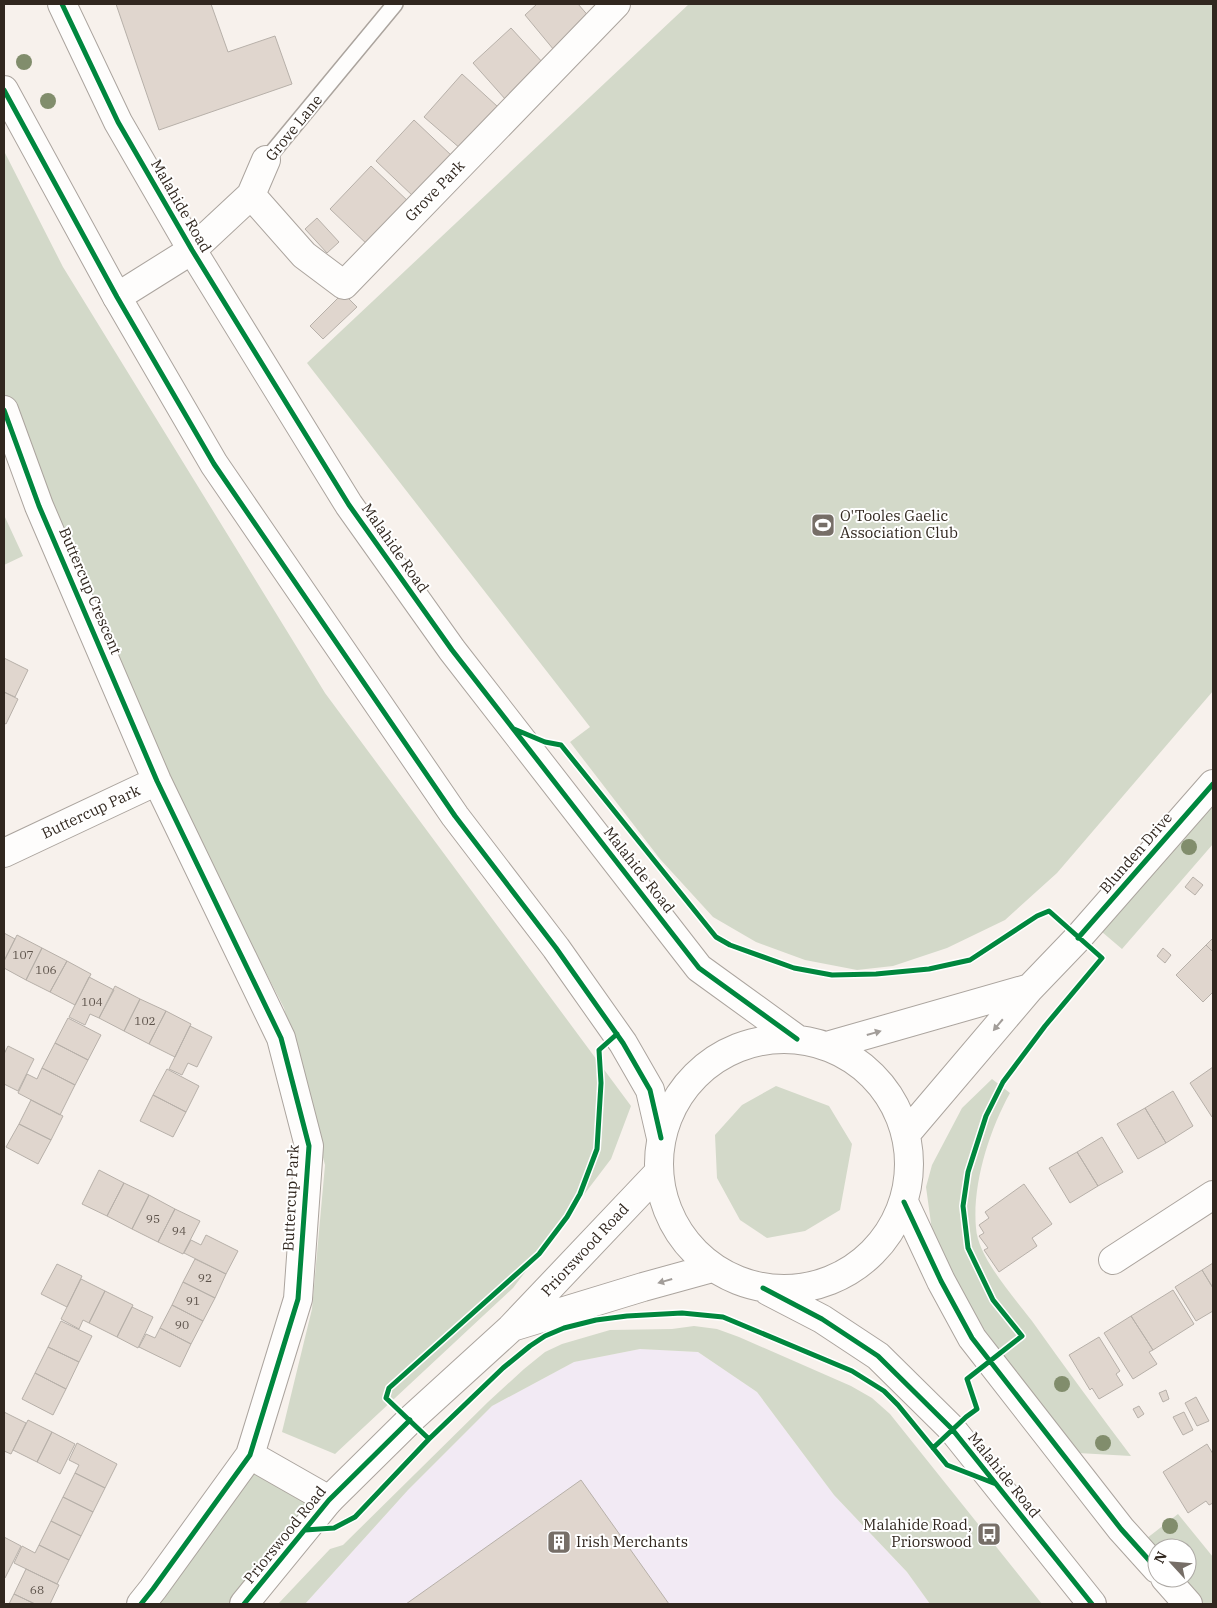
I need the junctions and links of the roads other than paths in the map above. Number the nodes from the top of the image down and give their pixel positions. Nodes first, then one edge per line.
1 (62, 4) edge
2 (395, 4) edge
3 (616, 4) edge
4 (4, 90) edge
5 (266, 160) joint
6 (251, 195) junction
7 (192, 250) junction
8 (117, 297) junction
9 (4, 410) edge
10 (157, 780) junction
11 (1213, 784) edge
12 (4, 853) edge
13 (1030, 988) junction
14 (797, 1039) junction
15 (827, 1046) junction
16 (906, 1134) junction
17 (661, 1138) junction
18 (658, 1172) junction
19 (1213, 1195) edge
20 (904, 1202) junction
21 (1113, 1260) dead end
22 (712, 1268) junction
23 (763, 1288) junction
24 (511, 1328) junction
25 (250, 1455) junction
26 (328, 1500) junction
27 (1147, 1558) edge
28 (1174, 1588) edge
29 (141, 1604) edge
30 (244, 1604) edge
31 (1092, 1604) edge
32 (1188, 1604) edge

1 - 7 main road, Malahide Road
2 - 5 lane, Grove Lane
3 - 6 main road, Grove Park
4 - 8 main road
5 - 6 main road, Grove Lane
6 - 7 main road, Grove Lane
7 - 8 main road, Grove Lane
7 - 14 main road, Malahide Road
8 - 17 main road
9 - 10 main road, Buttercup Crescent
10 - 12 main road, Buttercup Park
10 - 25 main road, Buttercup Park
11 - 13 main road, Blunden Drive
15 -> 13 main road
13 -> 16 main road, Blunden Drive
14 - 15 main road
14 - 17 main road
15 - 16 main road
16 - 20 main road
17 - 18 main road
18 - 22 main road
18 - 24 main road, Priorswood Road
19 - 21 main road
20 - 23 main road
20 - 27 main road
22 - 23 main road
22 -> 24 main road, Priorswood Road
23 - 31 main road, Malahide Road
24 - 26 main road, Priorswood Road
25 - 26 main road
25 - 29 main road, Buttercup Park
26 - 30 main road, Priorswood Road
28 - 32 main road

